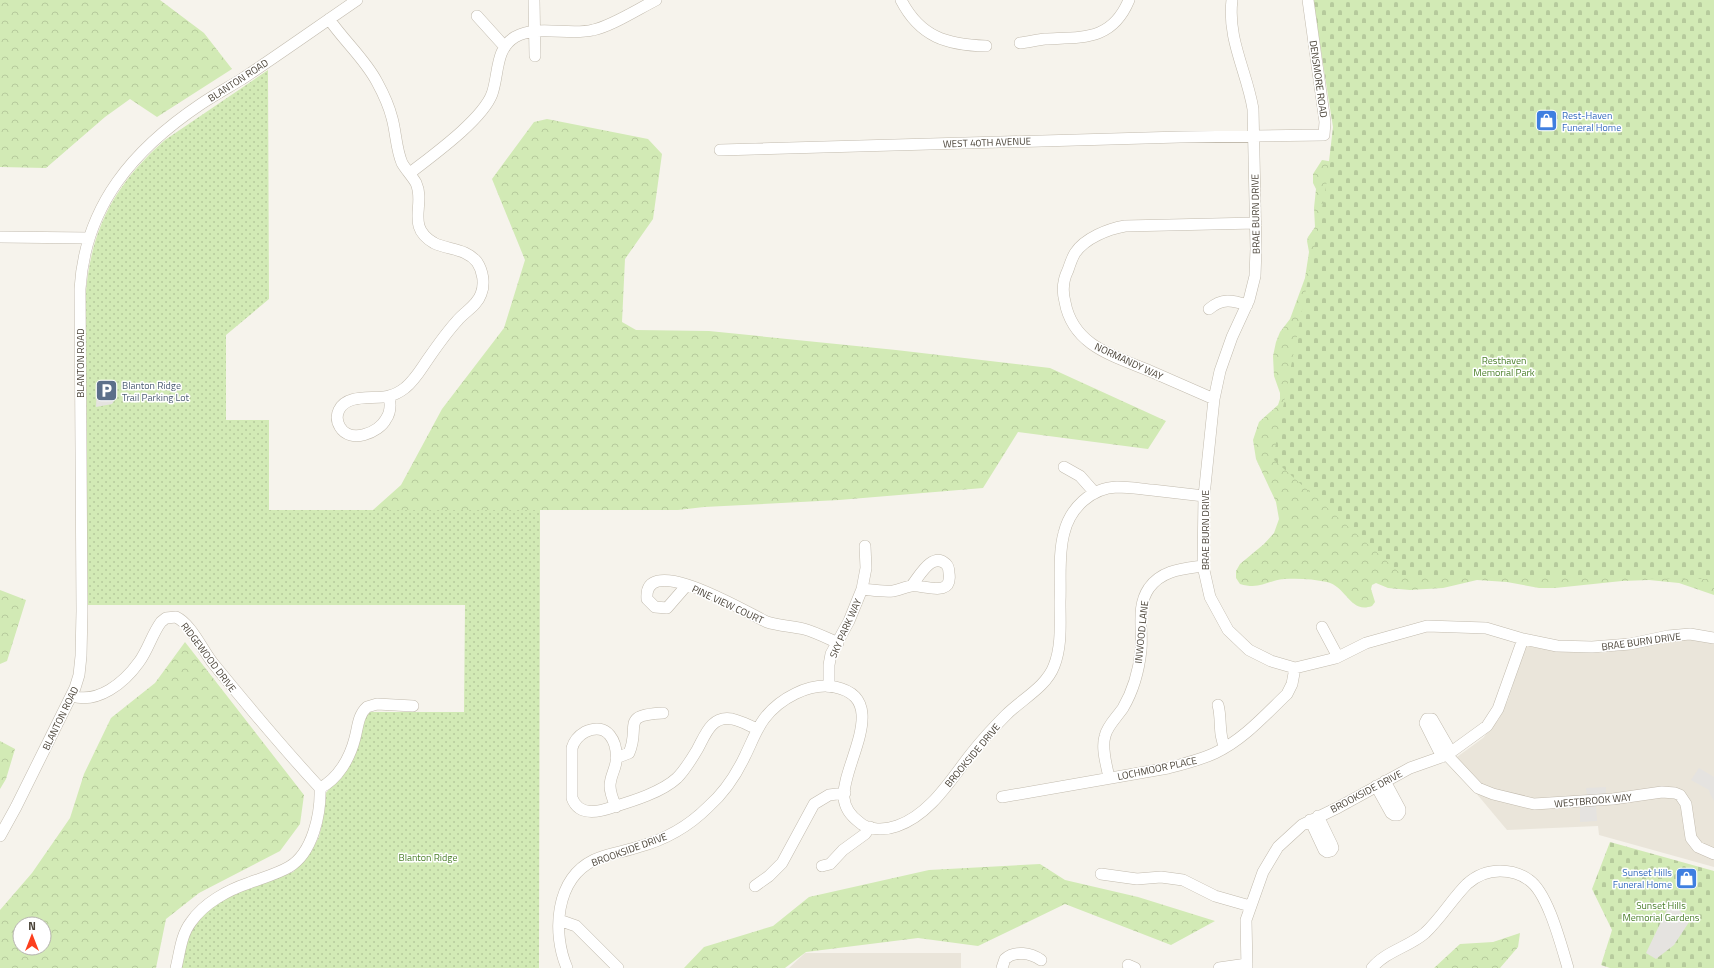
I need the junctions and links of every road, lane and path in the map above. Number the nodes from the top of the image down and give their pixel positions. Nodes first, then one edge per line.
1 (357, 0) edge
2 (534, 0) edge
3 (902, 0) edge
4 (1129, 0) edge
5 (1232, 0) edge
6 (1308, 0) edge
7 (653, 1) edge
8 (477, 16) dead end
9 (329, 19) junction
10 (534, 31) junction
11 (1020, 43) dead end
12 (986, 46) dead end
13 (505, 47) junction
14 (535, 56) dead end
15 (1254, 136) junction
16 (720, 150) dead end
17 (410, 173) junction
18 (1256, 223) junction
19 (0, 237) edge
20 (89, 238) junction
21 (1247, 305) junction
22 (1209, 309) dead end
23 (390, 396) junction
24 (1214, 399) junction
25 (1064, 467) dead end
26 (1095, 493) junction
27 (1204, 496) junction
28 (865, 546) dead end
29 (1203, 566) junction
30 (687, 585) dead end
31 (912, 585) dead end
32 (862, 589) junction
33 (1322, 626) dead end
34 (1714, 638) edge
35 (1523, 639) junction
36 (838, 643) junction
37 (1338, 656) junction
38 (1295, 668) junction
39 (829, 687) junction
40 (72, 696) junction
41 (1218, 705) dead end
42 (413, 706) dead end
43 (663, 713) dead end
44 (758, 729) junction
45 (1225, 747) junction
46 (1447, 755) junction
47 (616, 758) junction
48 (1109, 778) junction
49 (320, 788) junction
50 (845, 793) junction
51 (1002, 797) dead end
52 (616, 807) junction
53 (870, 827) junction
54 (0, 836) edge
55 (1714, 854) edge
56 (822, 866) dead end
57 (1101, 874) dead end
58 (755, 886) dead end
59 (1250, 906) junction
60 (559, 920) junction
61 (1041, 960) dead end
62 (1247, 966) edge
63 (176, 968) edge
64 (567, 968) edge
65 (618, 968) edge
66 (1002, 968) edge
67 (1219, 968) edge
68 (1372, 968) edge
69 (1568, 968) edge

1 - 9 street, BLANTON ROAD
2 - 10 street
3 - 12 street
4 - 11 street
5 - 15 street, BRAE BURN DRIVE
6 - 15 street, DENSMORE ROAD
7 - 10 street
8 - 13 street
9 - 17 street
9 - 20 street, BLANTON ROAD
10 - 13 street
10 - 14 street
13 - 17 street
15 - 16 street, WEST 40TH AVENUE
15 - 18 street, BRAE BURN DRIVE
17 - 23 street
18 - 21 street, BRAE BURN DRIVE
18 - 24 street, NORMANDY WAY
19 - 20 street
20 - 40 street, BLANTON ROAD
21 - 22 street
21 - 24 street, BRAE BURN DRIVE
23 - 23 street
24 - 27 street, BRAE BURN DRIVE
25 - 26 street
26 - 27 street, BROOKSIDE DRIVE
26 - 53 street, BROOKSIDE DRIVE
27 - 29 street, BRAE BURN DRIVE
28 - 32 street, SKY PARK WAY
29 - 38 street, BRAE BURN DRIVE
29 - 48 street, INWOOD LANE
30 - 36 street, PINE VIEW COURT
31 - 32 street
32 - 36 street, SKY PARK WAY
33 - 37 street
34 - 35 street, BRAE BURN DRIVE
35 - 37 street, BRAE BURN DRIVE
35 - 46 street, BROOKSIDE DRIVE
36 - 39 street, SKY PARK WAY
37 - 38 street, BRAE BURN DRIVE
38 - 45 street, LOCHMOOR PLACE
39 - 44 street, BROOKSIDE DRIVE
39 - 50 street, BROOKSIDE DRIVE
40 - 49 street, RIDGEWOOD DRIVE
40 - 54 street, BLANTON ROAD
41 - 45 street
42 - 49 street
43 - 47 street
44 - 52 street
44 - 60 street, BROOKSIDE DRIVE
45 - 48 street, LOCHMOOR PLACE
46 - 55 street, WESTBROOK WAY
46 - 59 street, BROOKSIDE DRIVE
47 - 52 street
47 - 52 street
48 - 51 street, LOCHMOOR PLACE
49 - 63 street
50 - 53 street, BROOKSIDE DRIVE
50 - 58 street
53 - 56 street
57 - 59 street
59 - 62 street, BROOKSIDE DRIVE
60 - 64 street, BROOKSIDE DRIVE
60 - 65 street
61 - 66 street
62 - 67 street
68 - 69 street

